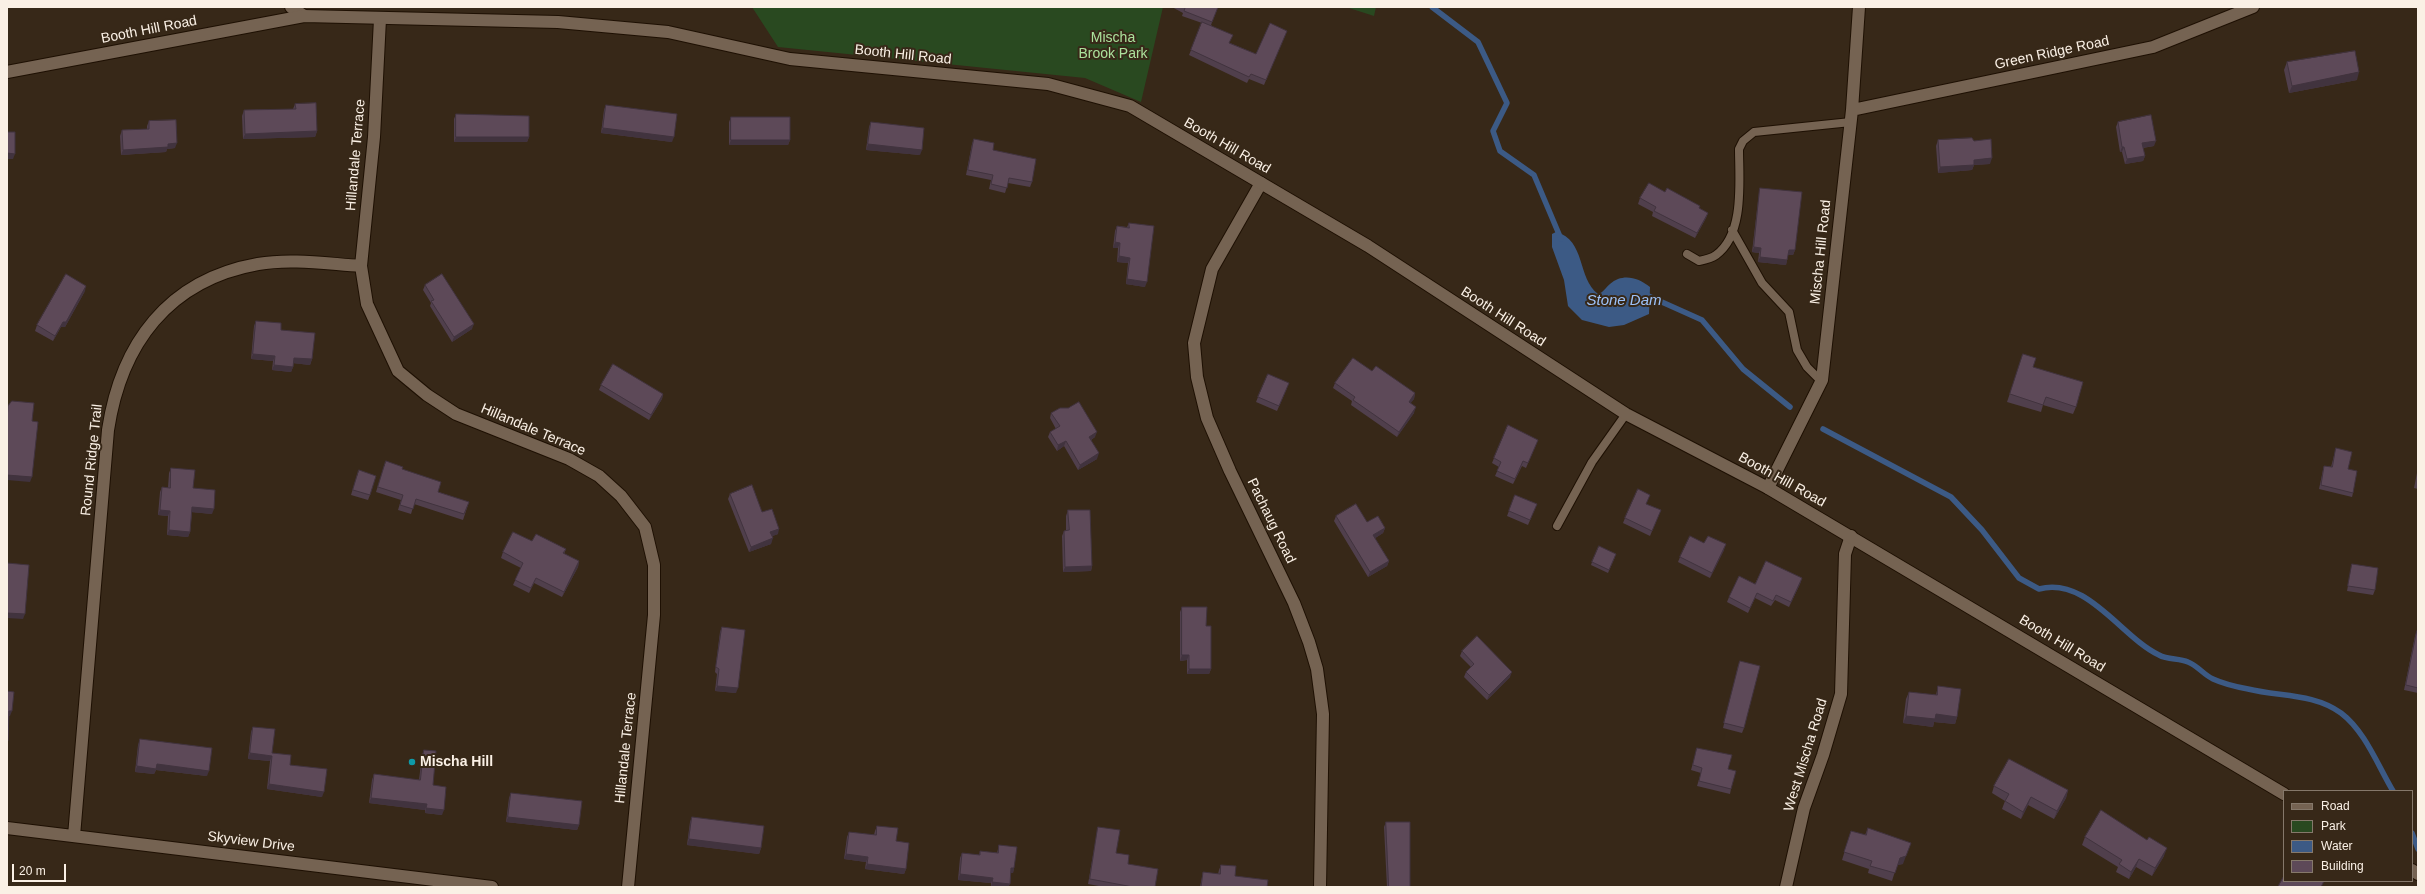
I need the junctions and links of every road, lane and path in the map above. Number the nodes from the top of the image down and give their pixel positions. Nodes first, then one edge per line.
1 (291, 7) edge
2 (1859, 7) edge
3 (2253, 7) edge
4 (304, 16) junction
5 (380, 19) junction
6 (7, 72) edge
7 (1852, 110) junction
8 (1851, 122) junction
9 (1261, 183) junction
10 (1732, 230) junction
11 (1687, 254) dead end
12 (361, 266) junction
13 (1821, 381) junction
14 (1626, 414) junction
15 (1768, 488) junction
16 (1557, 526) dead end
17 (1851, 536) junction
18 (2283, 793) edge
19 (7, 828) edge
20 (74, 836) junction
21 (492, 887) edge
22 (628, 887) edge
23 (1320, 887) edge
24 (1786, 887) edge

1 - 4 street
2 - 7 street, Mischa Hill Road
3 - 7 street, Green Ridge Road
4 - 5 street, Booth Hill Road
4 - 6 street, Booth Hill Road
5 - 9 street, Booth Hill Road
5 - 12 street, Hillandale Terrace
7 - 8 street, Mischa Hill Road
8 - 10 lane
8 - 13 street, Mischa Hill Road
9 - 14 street, Booth Hill Road
9 - 23 street, Pachaug Road
10 - 11 lane
10 - 13 lane
12 - 20 street, Round Ridge Trail
12 - 22 street, Hillandale Terrace
13 - 15 street, Mischa Hill Road
14 - 15 street, Booth Hill Road
14 - 16 lane
15 - 17 street, Booth Hill Road
17 - 18 street, Booth Hill Road
17 - 24 street, West Mischa Road
19 - 20 street, Skyview Drive
20 - 21 street, Skyview Drive

